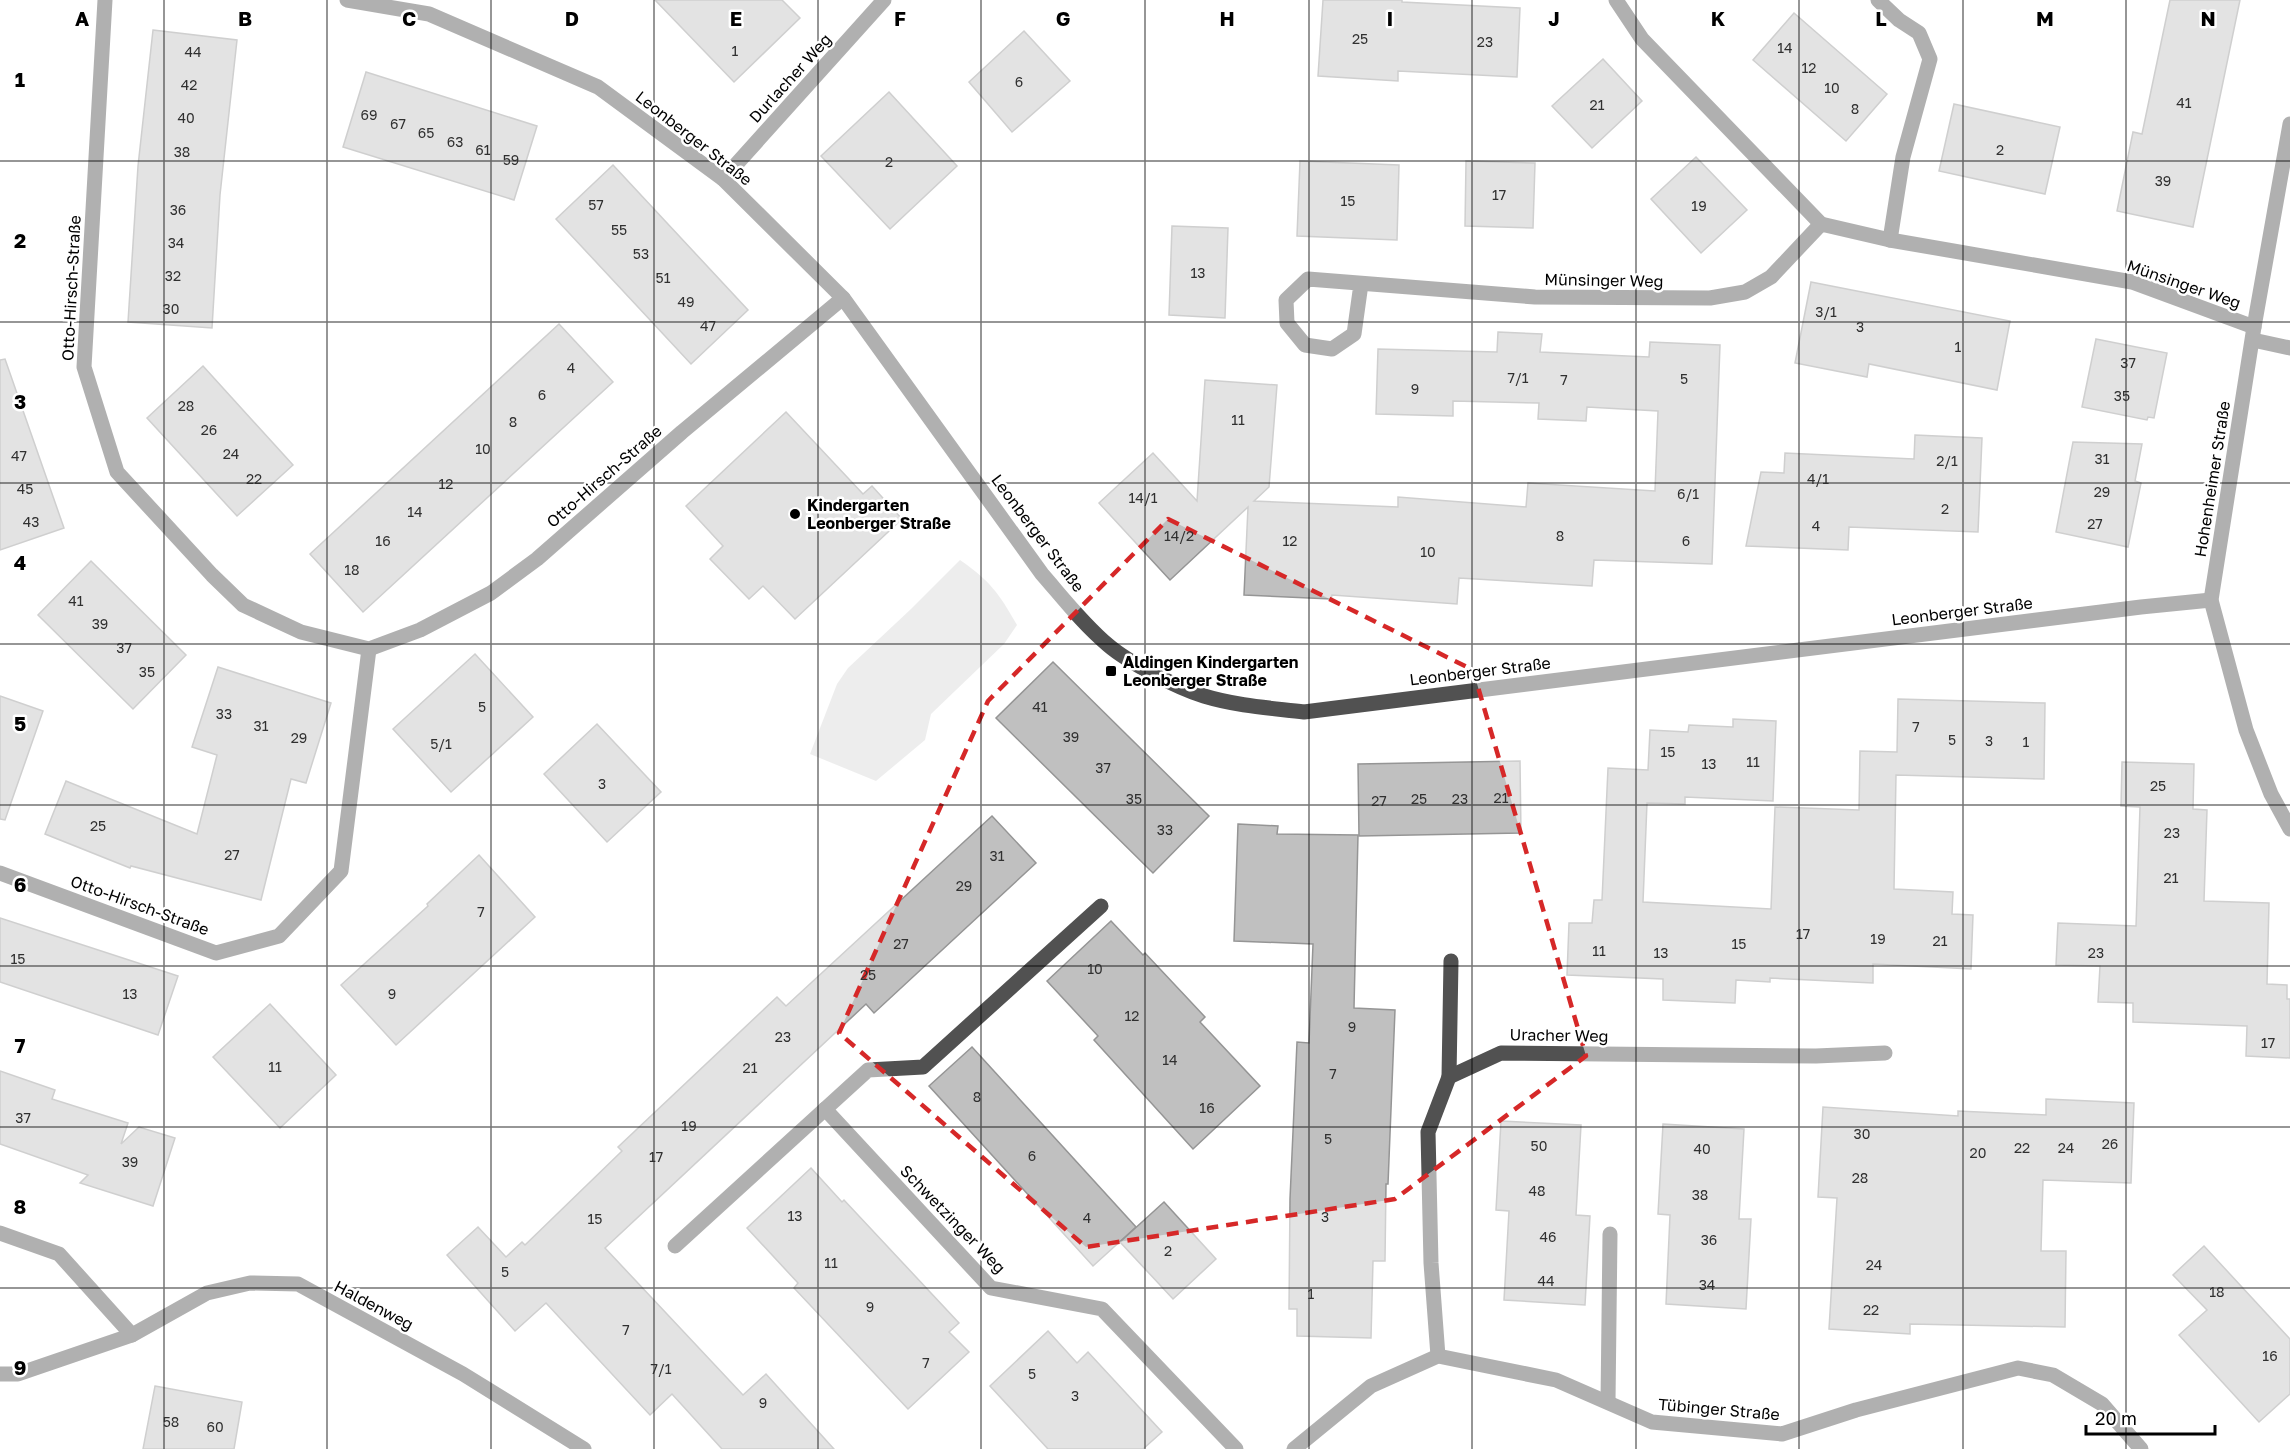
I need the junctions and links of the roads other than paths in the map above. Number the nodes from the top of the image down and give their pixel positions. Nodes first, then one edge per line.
1 (105, 0) edge
2 (347, 0) edge
3 (884, 0) edge
4 (1616, 0) edge
5 (1878, 0) edge
6 (432, 7) edge
7 (2290, 124) edge
8 (723, 179) junction
9 (1821, 224) junction
10 (1890, 240) junction
11 (1361, 284) junction
12 (843, 298) junction
13 (2253, 334) junction
14 (2290, 348) edge
15 (2211, 600) junction
16 (369, 649) junction
17 (2290, 829) edge
18 (0, 873) edge
19 (1101, 906) dead end
20 (1451, 961) dead end
21 (1885, 1053) dead end
22 (1449, 1077) junction
23 (825, 1109) junction
24 (0, 1233) edge
25 (1610, 1234) dead end
26 (675, 1246) dead end
27 (132, 1335) junction
28 (1438, 1356) junction
29 (0, 1374) edge
30 (1608, 1402) junction
31 (584, 1449) edge
32 (1236, 1449) edge
33 (1294, 1449) edge
34 (2141, 1449) edge

1 - 16 street, Otto-Hirsch-Straße
2 - 6 street, Leonberger Straße
3 - 8 street, Durlacher Weg
4 - 9 street
5 - 10 street
6 - 8 street, Leonberger Straße
7 - 13 street, Hohenheimer Straße
8 - 12 street, Leonberger Straße
9 - 10 street, Münsinger Weg
9 - 11 street, Münsinger Weg
10 - 13 street, Münsinger Weg
11 - 11 street, Münsinger Weg
12 - 15 street, Leonberger Straße
12 - 16 street, Otto-Hirsch-Straße
13 - 14 street, Münsinger Weg
13 - 15 street, Hohenheimer Straße
15 - 17 street, Hohenheimer Straße
16 - 18 street, Otto-Hirsch-Straße
19 - 23 street
20 - 22 street
21 - 22 street, Uracher Weg
22 - 28 street
23 - 26 street
23 - 32 street, Schwetzinger Weg
24 - 27 street
25 - 30 street
27 - 29 street, Haldenweg
27 - 31 street, Haldenweg
28 - 30 street, Tübinger Straße
28 - 33 street
30 - 34 street, Tübinger Straße

